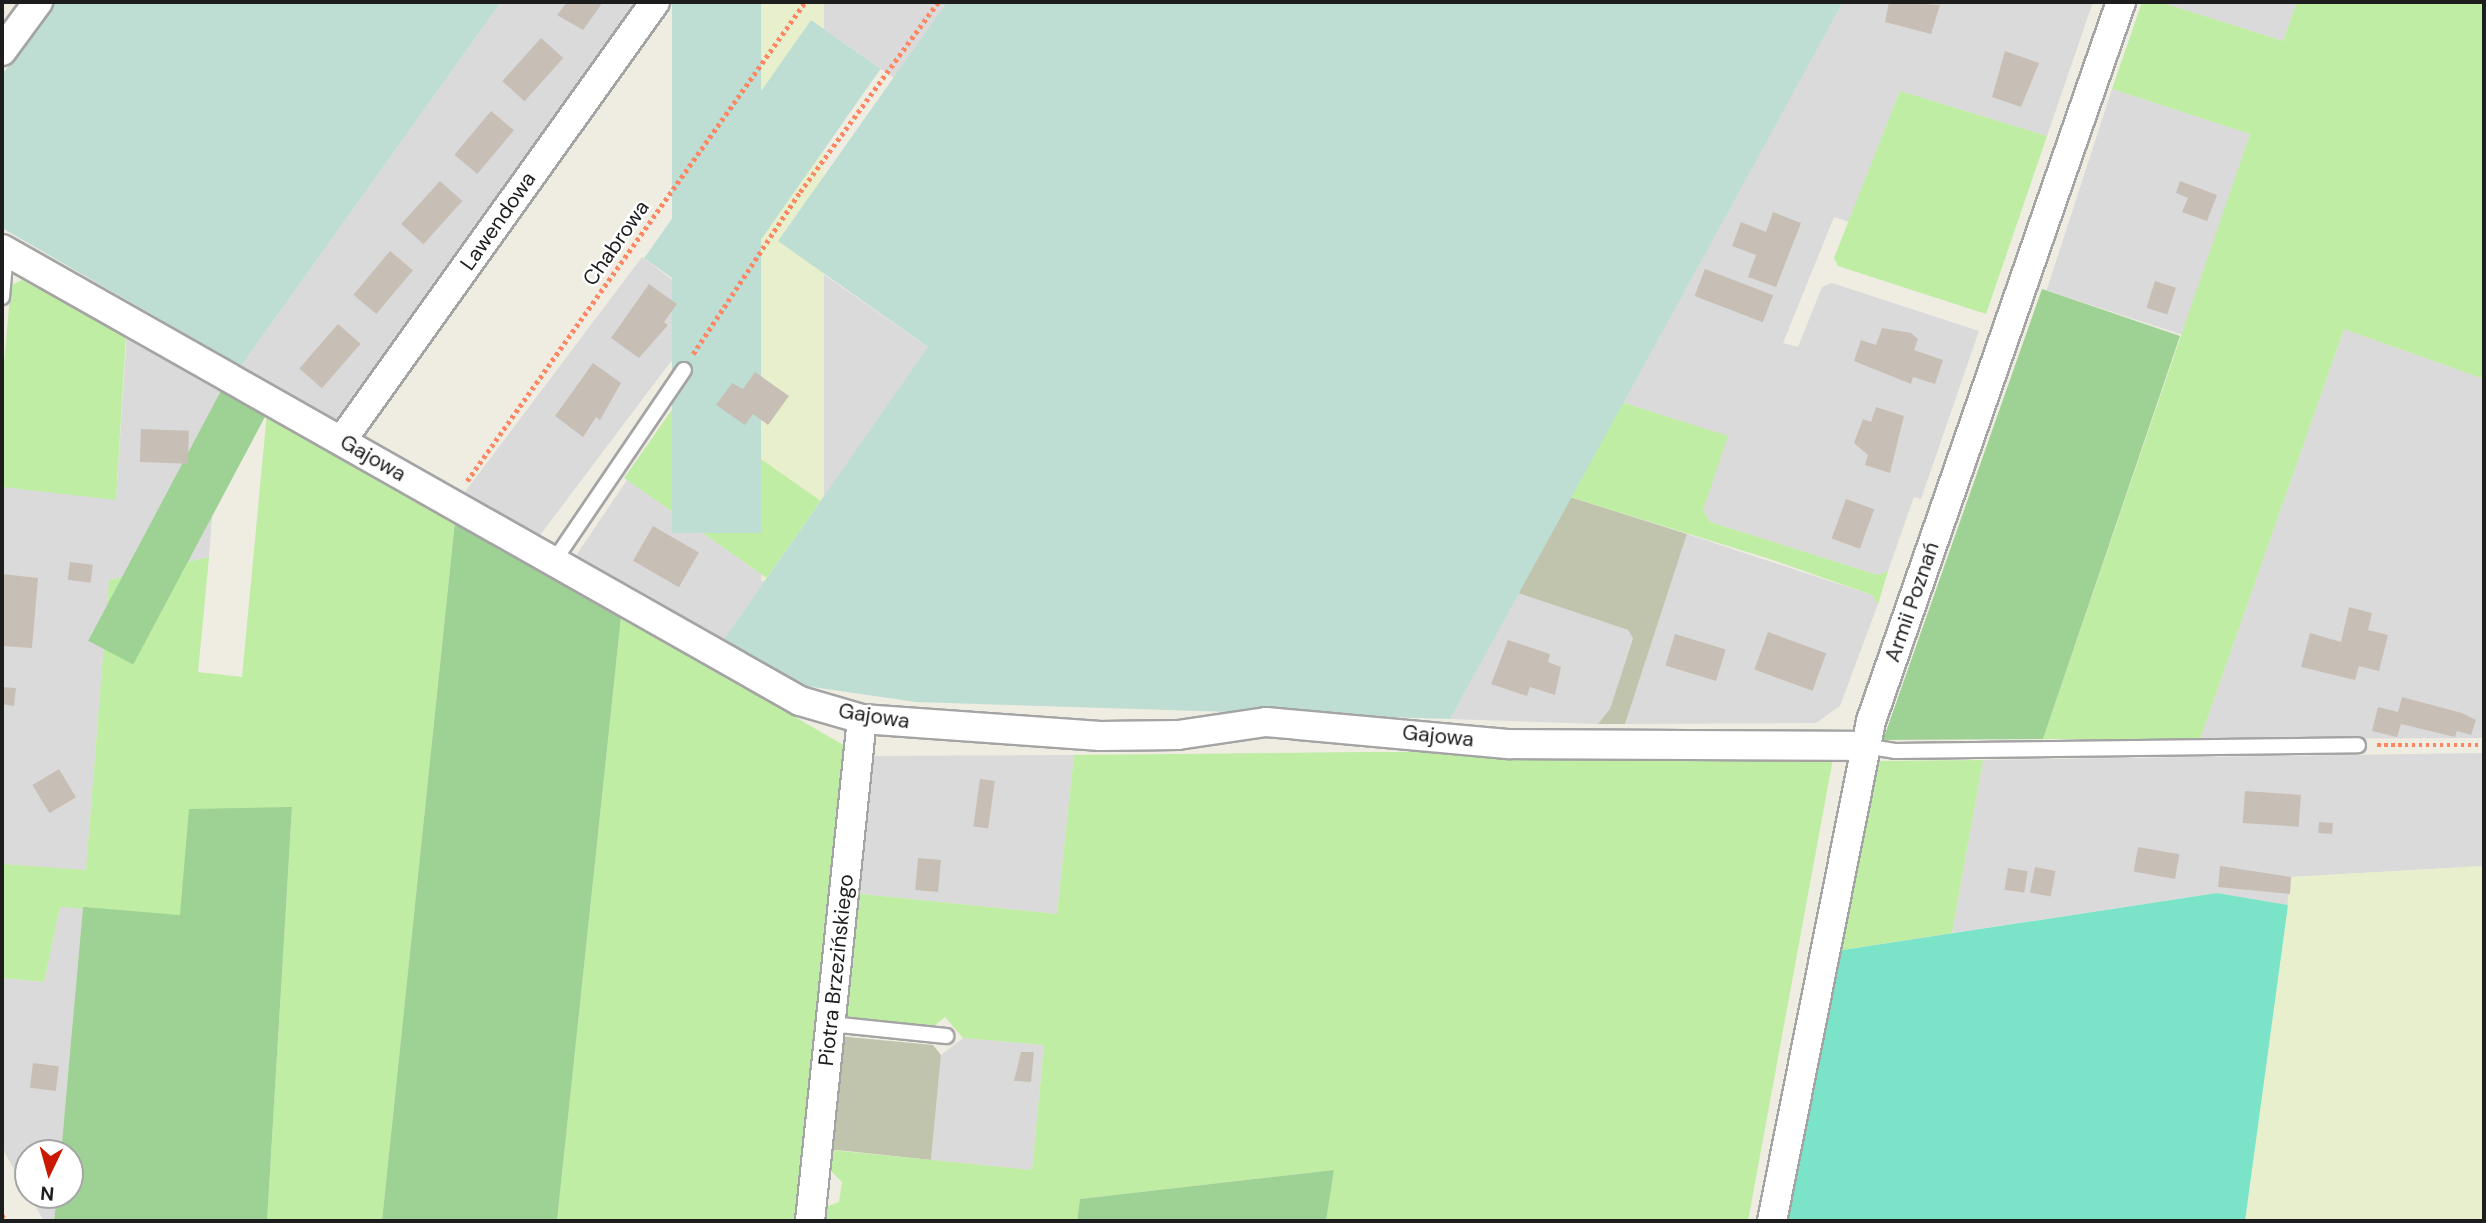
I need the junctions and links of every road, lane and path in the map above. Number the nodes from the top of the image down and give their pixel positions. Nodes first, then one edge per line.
1 (37, 2) edge
2 (655, 2) edge
3 (805, 2) edge
4 (938, 2) edge
5 (2121, 2) edge
6 (2, 51) edge
7 (4, 251) edge
8 (2, 297) edge
9 (684, 370) joint
10 (342, 440) junction
11 (452, 503) junction
12 (554, 561) junction
13 (862, 719) junction
14 (2358, 745) joint
15 (2484, 745) edge
16 (1864, 746) junction
17 (830, 1024) junction
18 (946, 1036) dead end
19 (2, 1215) edge
20 (6, 1221) edge
21 (810, 1221) edge
22 (1772, 1221) edge

1 - 6 street
2 - 10 street, Lawendowa
3 - 11 path, Chabrowa
4 - 9 path
5 - 16 street, Armii Poznań
7 - 8 lane
7 - 10 street, Gajowa
9 - 12 lane
10 - 11 street, Gajowa
11 - 12 street, Gajowa
12 - 13 street, Gajowa
13 - 16 street, Gajowa
13 - 17 street, Piotra Brzezińskiego
14 - 15 path
14 - 16 lane
16 - 22 street, Armii Poznań
17 - 18 lane
17 - 21 street, Piotra Brzezińskiego
19 - 20 path

